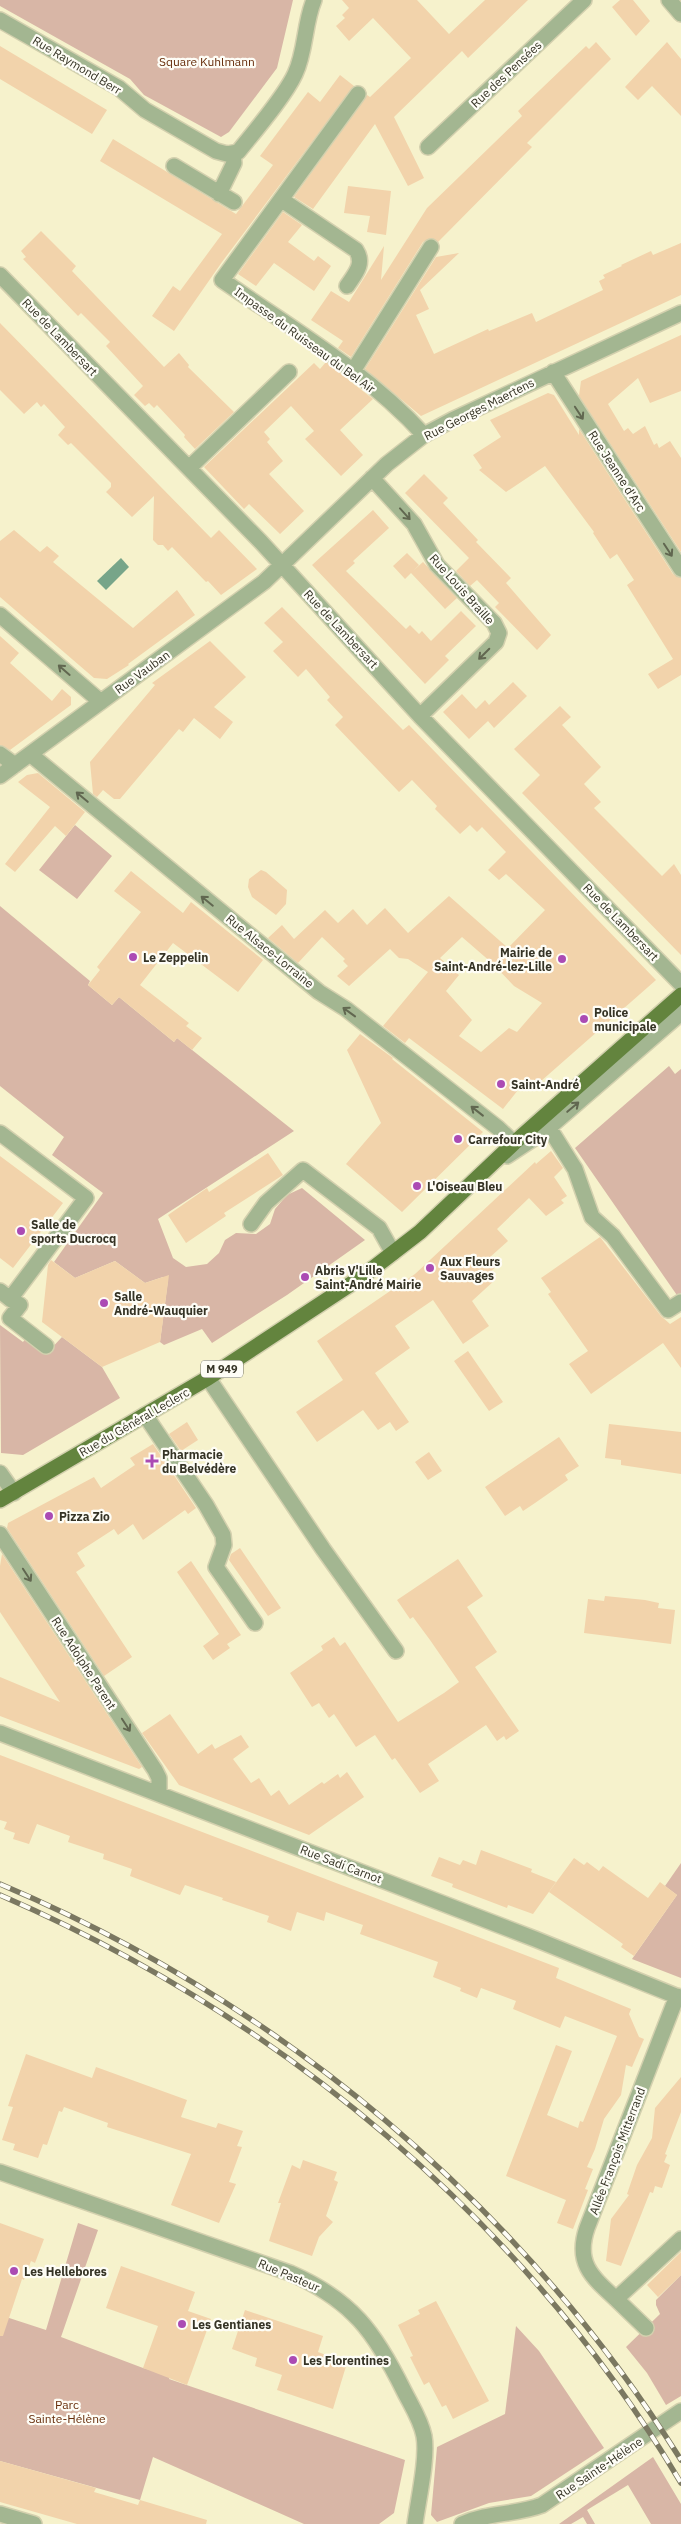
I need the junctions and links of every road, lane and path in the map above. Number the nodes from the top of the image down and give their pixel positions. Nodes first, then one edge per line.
1 (314, 0) edge
2 (584, 0) edge
3 (669, 0) edge
4 (681, 14) edge
5 (0, 20) edge
6 (358, 94) dead end
7 (428, 147) dead end
8 (233, 154) junction
9 (174, 166) dead end
10 (219, 194) junction
11 (282, 200) junction
12 (234, 202) dead end
13 (431, 247) dead end
14 (0, 275) edge
15 (347, 286) dead end
16 (681, 313) edge
17 (354, 371) junction
18 (289, 372) dead end
19 (553, 372) junction
20 (424, 435) junction
21 (189, 468) junction
22 (372, 478) junction
23 (282, 566) junction
24 (681, 569) edge
25 (0, 615) edge
26 (101, 702) junction
27 (420, 716) junction
28 (0, 754) edge
29 (30, 754) junction
30 (14, 765) junction
31 (0, 776) edge
32 (681, 984) edge
33 (681, 995) edge
34 (681, 1013) edge
35 (546, 1123) junction
36 (0, 1133) edge
37 (514, 1143) junction
38 (491, 1166) junction
39 (251, 1224) dead end
40 (394, 1253) junction
41 (5, 1295) edge
42 (681, 1302) edge
43 (46, 1346) dead end
44 (208, 1378) junction
45 (145, 1416) junction
46 (0, 1473) edge
47 (7, 1492) edge
48 (0, 1500) edge
49 (0, 1534) edge
50 (255, 1623) dead end
51 (396, 1651) dead end
52 (0, 1733) edge
53 (159, 1794) junction
54 (679, 1997) edge
55 (0, 2172) edge
56 (681, 2239) edge
57 (616, 2300) junction
58 (646, 2328) dead end
59 (681, 2411) edge
60 (510, 2513) junction
61 (0, 2514) edge
62 (34, 2524) edge
63 (415, 2524) edge
64 (462, 2524) edge
65 (486, 2524) edge

1 - 8 street
2 - 7 street, Rue des Pensées
3 - 4 street
5 - 8 street, Rue Raymond Berr
6 - 11 street
8 - 10 street
9 - 10 street
10 - 12 street
11 - 15 street
11 - 17 street, Impasse du Ruisseau du Bel Air
13 - 17 street
14 - 21 street, Rue de Lambersart
16 - 19 street, Rue Georges Maertens
17 - 20 street, Impasse du Ruisseau du Bel Air
18 - 21 street
19 - 20 street, Rue Georges Maertens
19 -> 24 street, Rue Jeanne d'Arc
20 - 22 street, Rue Georges Maertens
21 - 23 street, Rue de Lambersart
22 - 23 street, Rue Georges Maertens
22 -> 27 street, Rue Louis Braille
23 - 26 street, Rue Vauban
23 - 27 street, Rue de Lambersart
26 -> 25 street
26 - 29 street, Rue Vauban
27 - 32 street, Rue de Lambersart
28 - 30 street
29 - 30 street, Rue Vauban
37 -> 29 street, Rue Alsace-Lorraine
30 - 31 street, Rue Vauban
33 - 35 main road, Rue du Général Leclerc / M 949
35 -> 34 street
35 - 37 main road, Rue du Général Leclerc / M 949
35 - 38 street
35 - 42 street
36 - 41 street
37 - 38 main road, Rue du Général Leclerc / M 949
38 - 40 main road, Rue du Général Leclerc / M 949
39 - 40 street
40 - 44 main road, Rue du Général Leclerc / M 949
41 - 43 street
44 - 45 main road, Rue du Général Leclerc / M 949
44 - 51 street
45 - 47 main road, Rue du Général Leclerc / M 949
45 - 50 street
46 - 47 street
47 - 48 main road, Rue du Général Leclerc / M 949
49 -> 53 street, Rue Adolphe Parent
52 - 53 street, Rue Sadi Carnot
53 - 54 street, Rue Sadi Carnot
54 - 57 street, Allée François Mitterrand
55 - 63 street, Rue Pasteur
56 - 57 street
57 - 58 street, Allée François Mitterrand
59 - 60 street, Rue Sainte-Hélène
60 - 64 street, Rue Sainte-Hélène
60 - 65 street, Rue Sainte-Hélène
61 - 62 street

